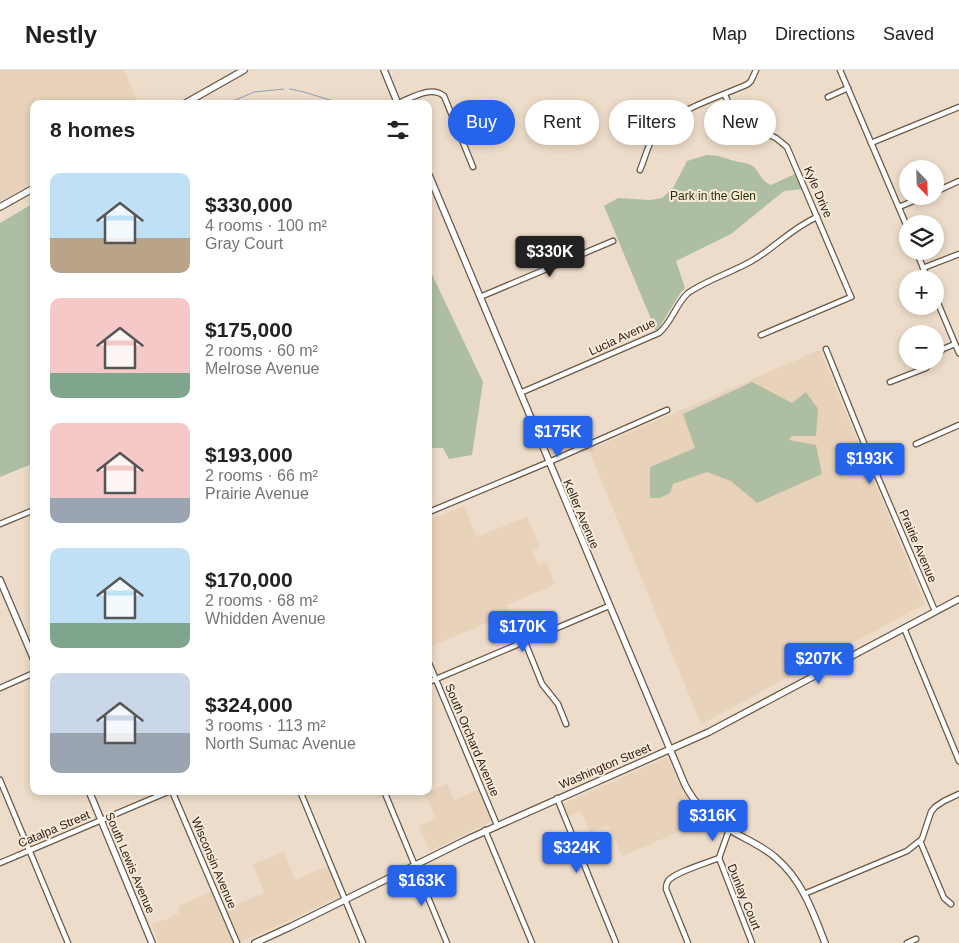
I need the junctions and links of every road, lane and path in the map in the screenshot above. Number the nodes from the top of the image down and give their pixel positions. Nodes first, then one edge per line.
1 (244, 70) edge
2 (384, 70) edge
3 (756, 70) edge
4 (840, 70) edge
5 (848, 88) junction
6 (725, 95) junction
7 (828, 97) dead end
8 (191, 100) edge
9 (396, 100) edge
10 (408, 100) edge
11 (959, 107) edge
12 (871, 143) junction
13 (474, 167) dead end
14 (640, 170) dead end
15 (432, 182) edge
16 (959, 182) edge
17 (944, 188) edge
18 (30, 190) edge
19 (906, 205) edge
20 (0, 207) edge
21 (899, 208) junction
22 (902, 215) edge
23 (818, 218) junction
24 (613, 241) dead end
25 (959, 254) edge
26 (920, 260) edge
27 (923, 268) joint
28 (480, 297) junction
29 (943, 315) edge
30 (761, 335) dead end
31 (959, 335) edge
32 (952, 337) junction
33 (955, 344) junction
34 (826, 349) dead end
35 (944, 349) edge
36 (959, 354) edge
37 (921, 370) edge
38 (890, 382) dead end
39 (520, 393) junction
40 (668, 410) dead end
41 (959, 425) edge
42 (916, 444) dead end
43 (549, 462) junction
44 (432, 511) edge
45 (30, 512) edge
46 (0, 524) edge
47 (0, 580) edge
48 (959, 599) edge
49 (609, 606) junction
50 (935, 611) junction
51 (904, 628) junction
52 (525, 642) junction
53 (30, 651) edge
54 (432, 670) edge
55 (30, 676) edge
56 (436, 680) junction
57 (432, 681) edge
58 (0, 688) edge
59 (566, 724) dead end
60 (669, 749) junction
61 (959, 761) edge
62 (0, 780) edge
63 (959, 794) edge
64 (91, 795) edge
65 (161, 795) edge
66 (173, 795) edge
67 (302, 795) edge
68 (386, 795) edge
69 (556, 798) junction
70 (101, 820) junction
71 (497, 826) junction
72 (485, 830) junction
73 (728, 830) junction
74 (920, 841) junction
75 (29, 850) junction
76 (719, 858) junction
77 (0, 863) edge
78 (414, 864) junction
79 (804, 894) junction
80 (345, 899) junction
81 (951, 904) dead end
82 (916, 939) dead end
83 (68, 943) edge
84 (152, 943) edge
85 (237, 943) edge
86 (255, 943) edge
87 (363, 943) edge
88 (447, 943) edge
89 (532, 943) edge
90 (616, 943) edge
91 (688, 943) edge
92 (752, 943) edge
93 (825, 943) edge
94 (907, 943) edge

1 - 8 main road
2 - 9 main road
3 - 6 street
4 - 5 street
5 - 7 street
5 - 12 street
6 - 14 street
6 - 23 street, Kyle Drive
10 - 13 street
11 - 12 street
12 - 21 street
15 - 28 main road, Keller Avenue
16 - 17 street
18 - 20 main road
19 - 21 street
21 - 22 street
23 - 30 street, Kyle Drive
23 - 39 street, Lucia Avenue
24 - 28 street
25 - 27 street
26 - 27 street
28 - 39 main road, Keller Avenue
29 - 32 street
31 - 32 street
32 - 33 street
33 - 35 street
33 - 36 street
34 - 50 street, Prairie Avenue
37 - 38 street
39 - 43 main road, Keller Avenue
40 - 43 street
41 - 42 street
43 - 44 street
43 - 49 main road, Keller Avenue
45 - 46 street
47 - 53 main road
48 - 50 main road, Washington Street
49 - 52 street
49 - 60 main road, Keller Avenue
50 - 51 main road, Washington Street
51 - 60 main road, Washington Street
51 - 61 street
52 - 56 street
52 - 59 street
54 - 56 street, South Orchard Avenue
55 - 58 street
56 - 57 street
56 - 71 street, South Orchard Avenue
60 - 69 main road, Washington Street
60 - 73 main road, Keller Avenue
62 - 75 street
63 - 74 street
64 - 70 main road, South Lewis Avenue
65 - 70 street, Catalpa Street
66 - 85 street, Wisconsin Avenue
67 - 80 street
68 - 78 street
69 - 71 main road, Washington Street
69 - 90 street
70 - 75 street, Catalpa Street
70 - 84 main road, South Lewis Avenue
71 - 72 main road, Washington Street
72 - 78 main road, Washington Street
72 - 89 street
73 - 76 street, Dunlay Court
73 - 79 main road, Keller Avenue
74 - 79 street
74 - 81 street
75 - 77 street, Catalpa Street
75 - 83 street
76 - 91 street, Dunlay Court
76 - 92 street, Dunlay Court
78 - 80 main road, Washington Street
78 - 88 street
79 - 93 main road, Keller Avenue
80 - 86 main road, Washington Street
80 - 87 street
82 - 94 street

